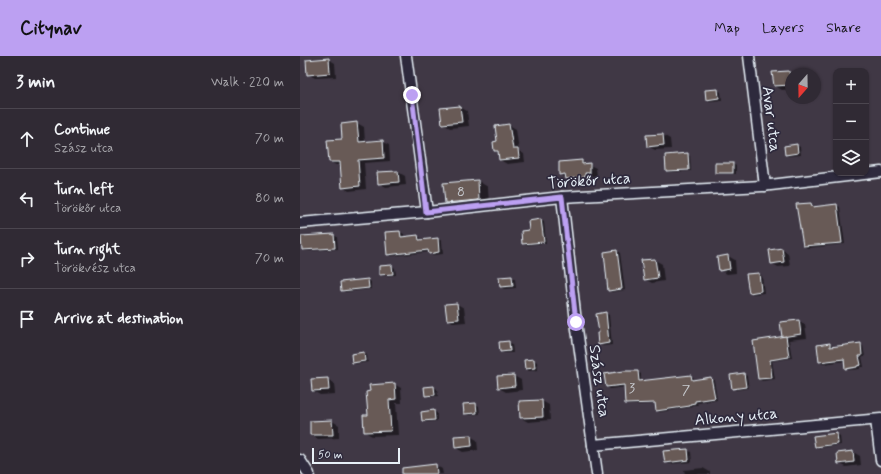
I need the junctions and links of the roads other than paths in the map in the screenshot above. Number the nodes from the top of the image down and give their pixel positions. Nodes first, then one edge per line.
1 (406, 56) edge
2 (749, 56) edge
3 (881, 172) edge
4 (764, 186) junction
5 (562, 197) junction
6 (426, 212) junction
7 (300, 223) edge
8 (878, 420) edge
9 (593, 445) junction
10 (300, 460) edge
11 (881, 460) edge
12 (309, 474) edge
13 (597, 474) edge

1 - 6 street
2 - 4 street, Avar utca
3 - 4 street, Törökőr utca
4 - 5 street, Törökőr utca
5 - 6 street, Törökőr utca
5 - 9 street, Szász utca
6 - 7 street, Törökőr utca
8 - 9 street, Alkony utca
8 - 11 street
9 - 13 street, Szász utca
10 - 12 street

